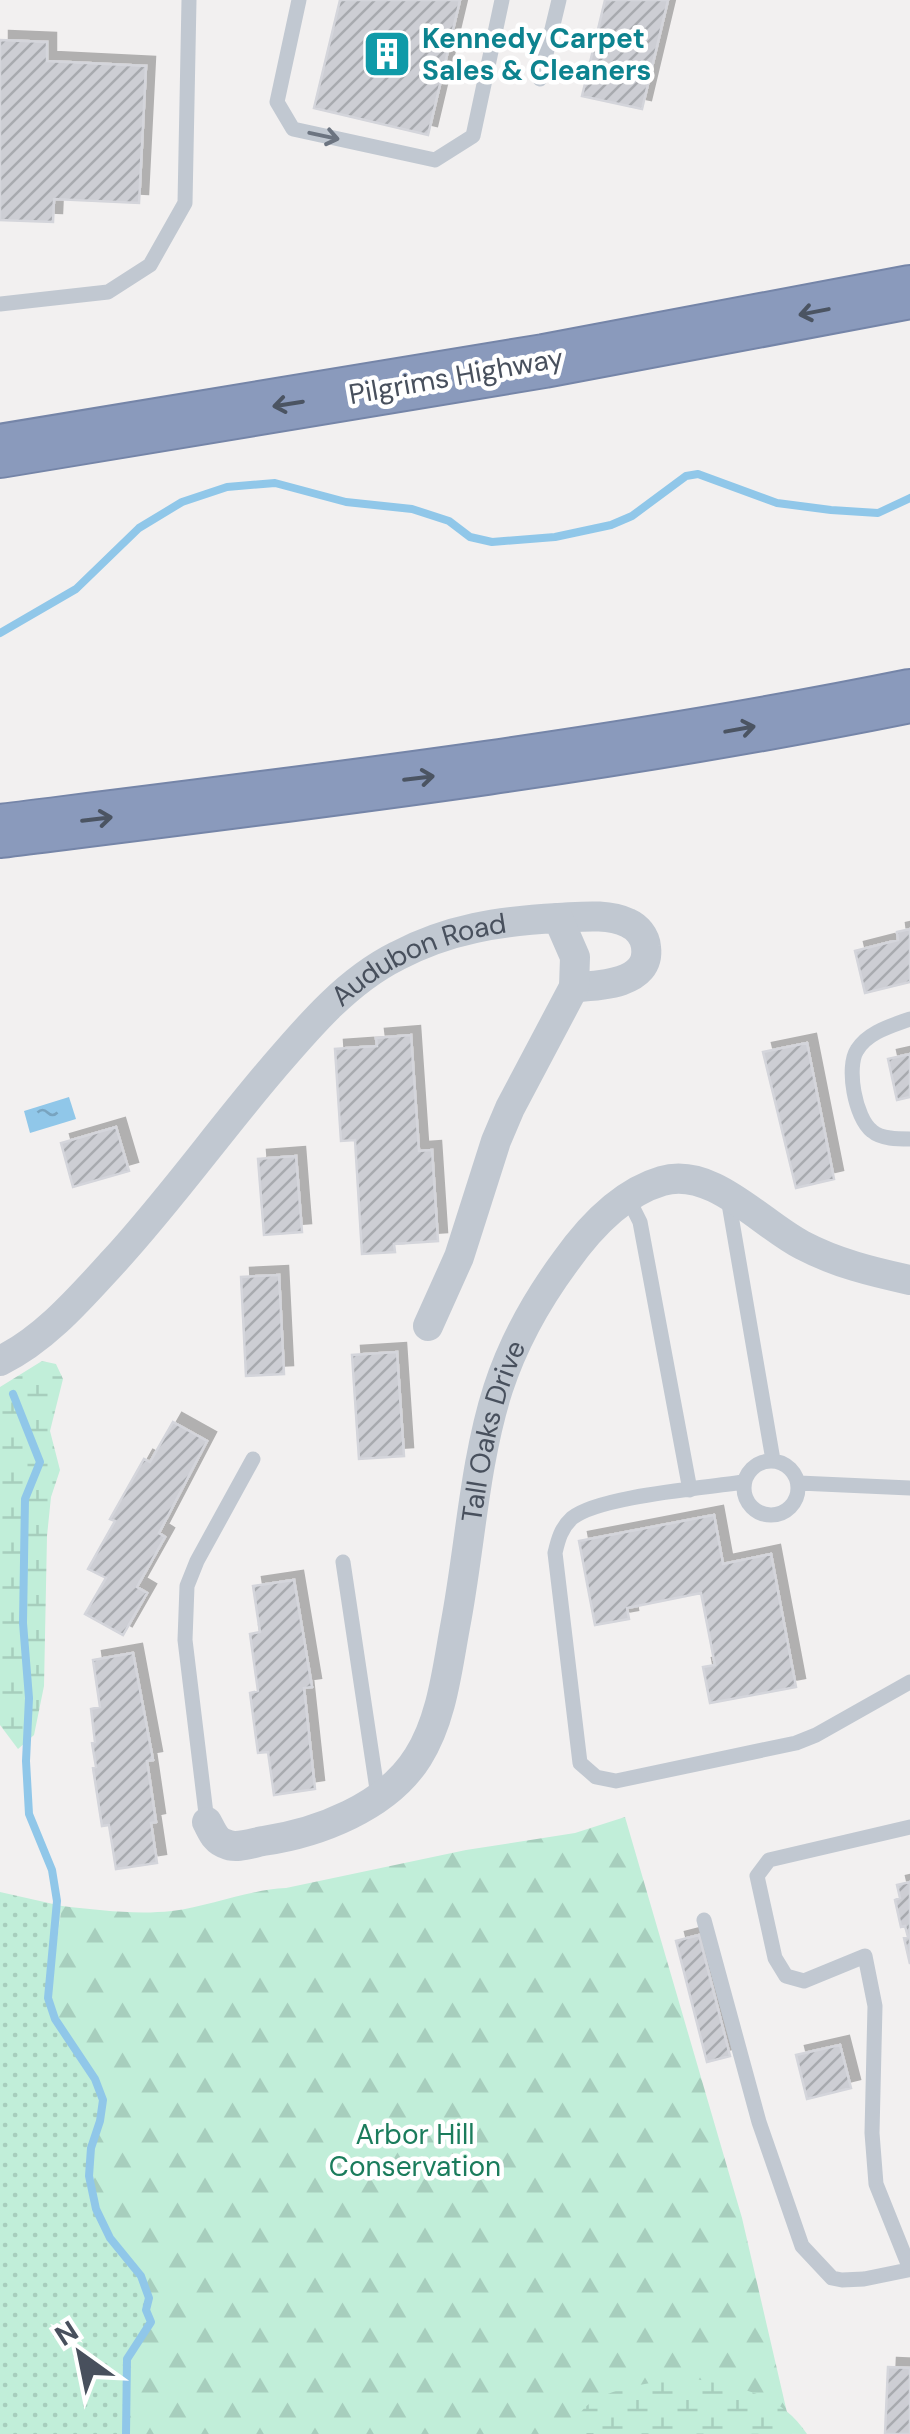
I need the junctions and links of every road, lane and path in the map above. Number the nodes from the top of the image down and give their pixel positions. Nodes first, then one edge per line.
1 (189, 0) edge
2 (299, 0) edge
3 (502, 0) edge
4 (559, 0) edge
5 (540, 79) dead end
6 (910, 292) edge
7 (0, 304) edge
8 (0, 451) edge
9 (910, 696) edge
10 (0, 831) edge
11 (558, 918) junction
12 (574, 987) junction
13 (910, 1019) edge
14 (910, 1139) edge
15 (728, 1197) junction
16 (628, 1198) junction
17 (910, 1280) edge
18 (428, 1326) dead end
19 (0, 1362) edge
20 (253, 1459) dead end
21 (773, 1460) junction
22 (742, 1482) junction
23 (799, 1483) junction
24 (910, 1488) edge
25 (690, 1490) junction
26 (343, 1562) dead end
27 (910, 1682) edge
28 (378, 1796) junction
29 (207, 1822) joint
30 (910, 1826) edge
31 (704, 1920) dead end
32 (909, 2270) edge

1 - 7 lane
2 -> 3 lane
4 - 5 lane
6 -> 8 highway, Pilgrims Highway
10 -> 9 highway
11 - 12 street
11 - 12 street, Audubon Road
11 - 19 street, Audubon Road
12 - 18 street
13 - 14 lane
15 - 16 street, Tall Oaks Drive
15 - 17 street, Tall Oaks Drive
15 - 21 lane
16 - 25 lane
16 - 28 street, Tall Oaks Drive
20 - 29 lane
21 - 22 lane
21 - 23 lane
22 - 23 lane
22 - 25 lane
23 - 24 lane
25 - 27 lane
26 - 28 lane
28 - 29 street, Tall Oaks Drive
30 - 32 lane
31 - 32 lane

